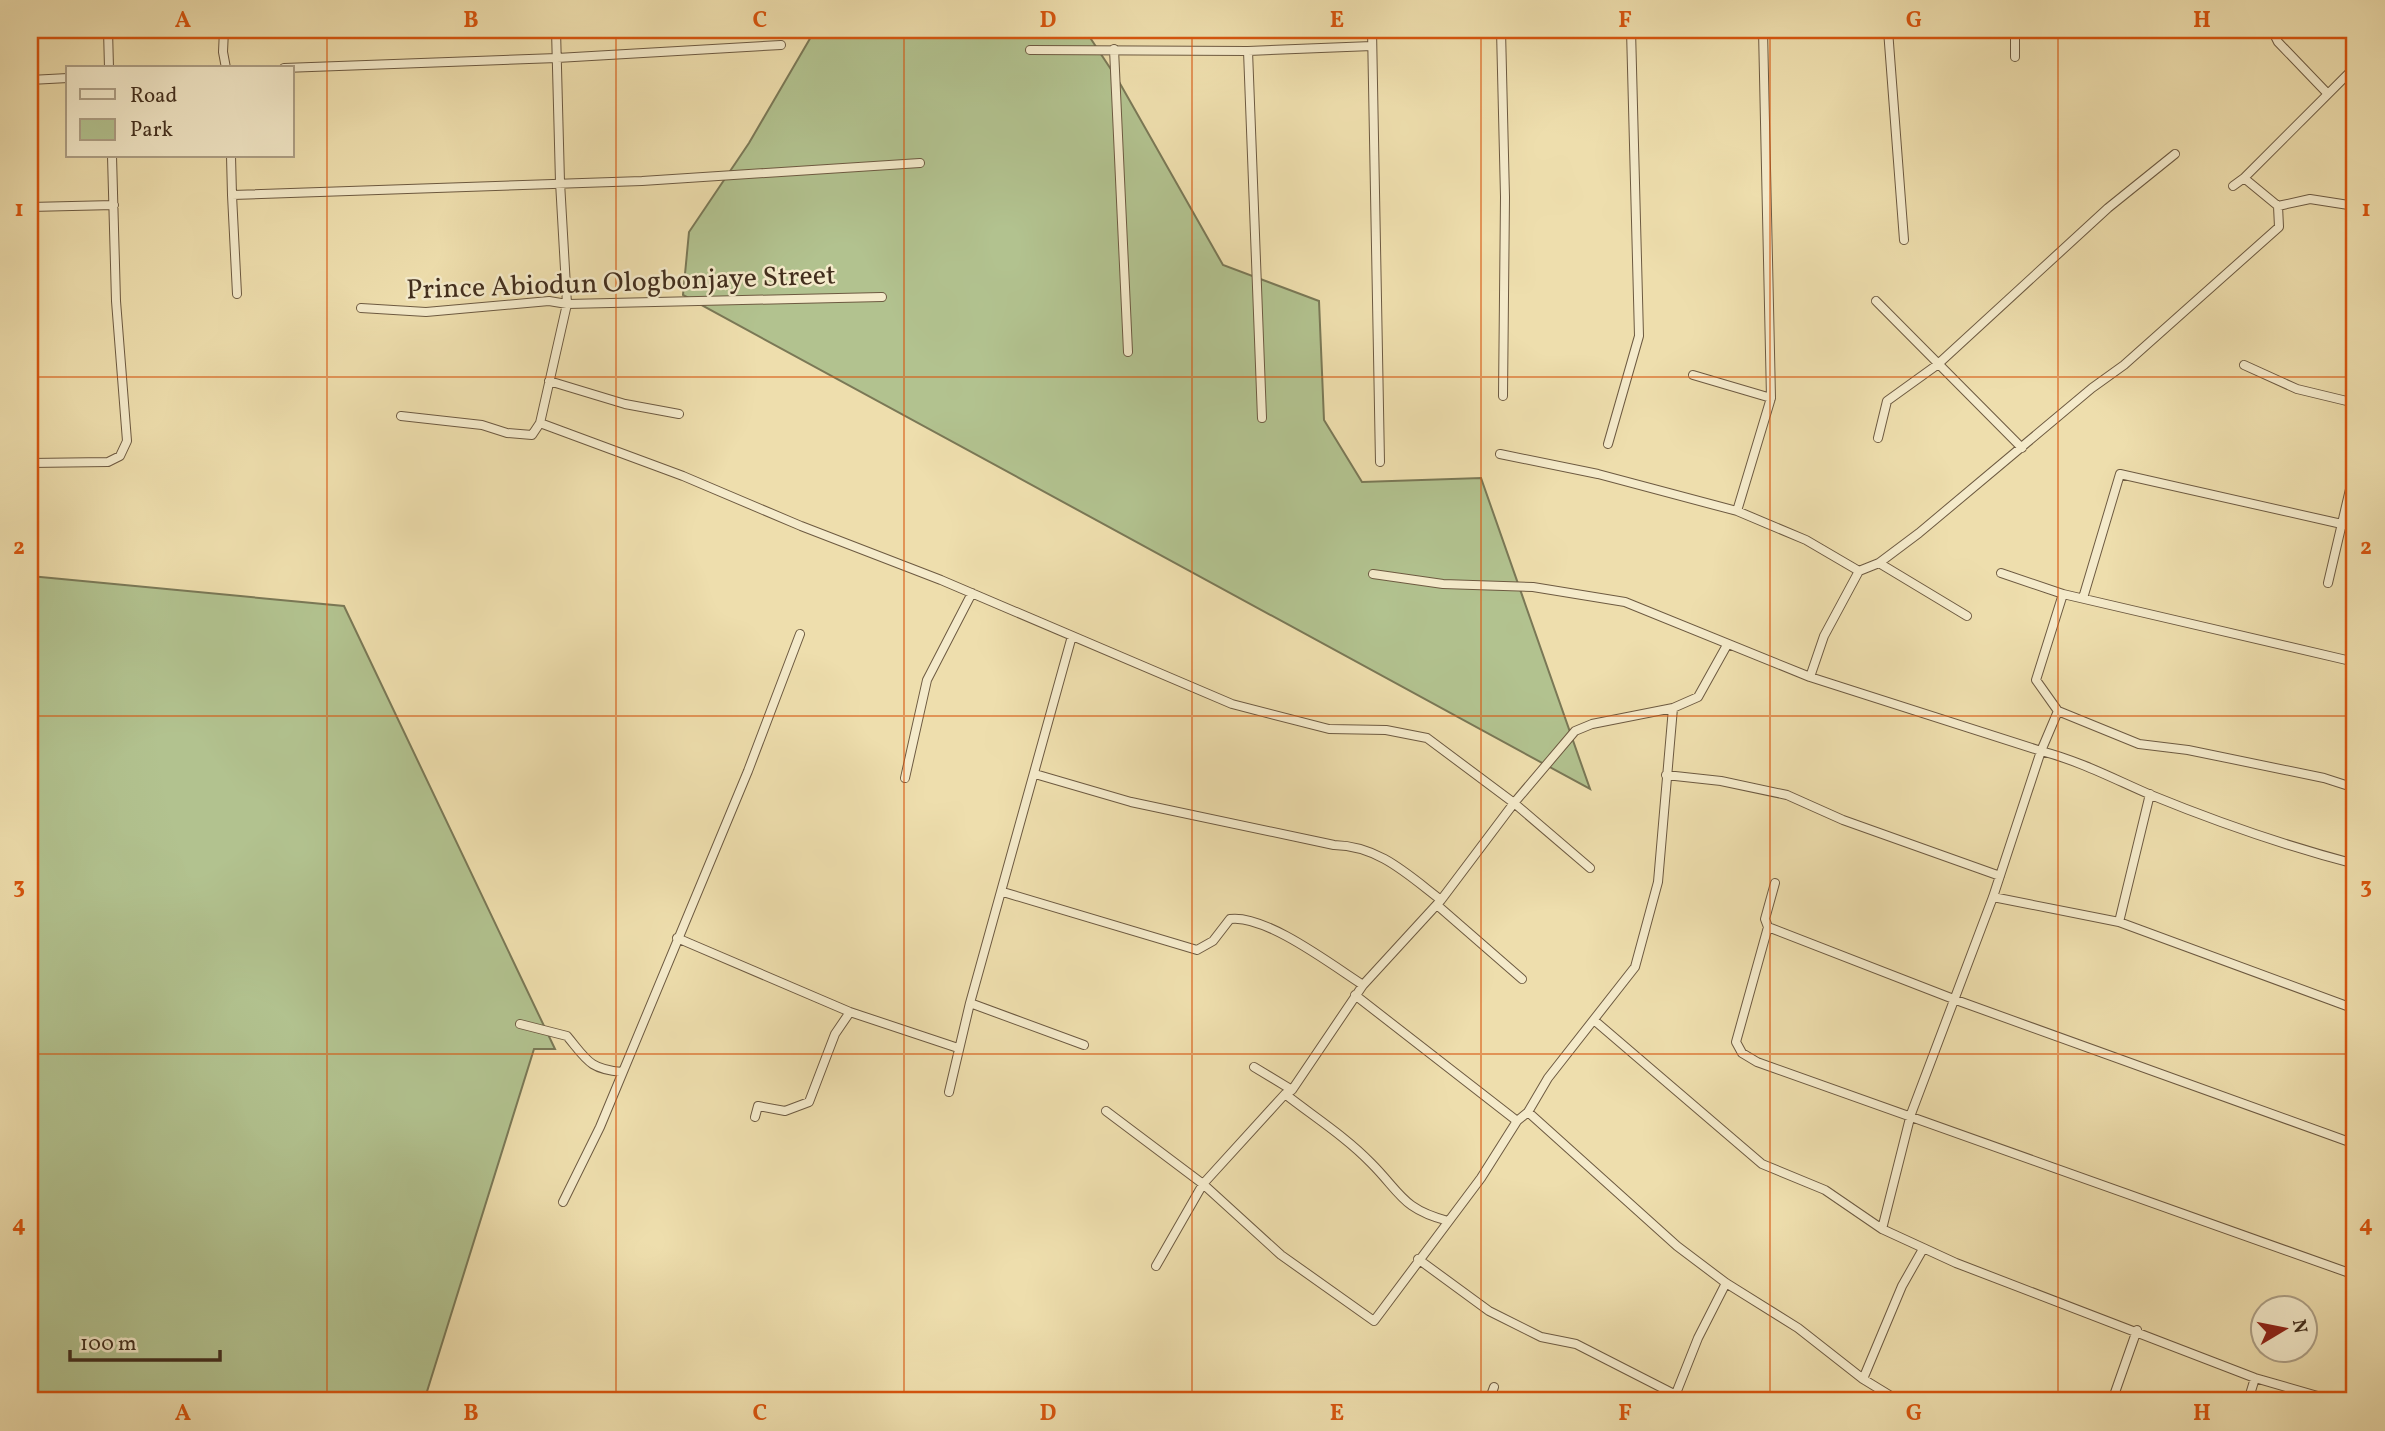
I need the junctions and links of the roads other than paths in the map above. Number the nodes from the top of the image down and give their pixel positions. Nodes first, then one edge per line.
1 (108, 30) edge
2 (224, 30) edge
3 (556, 30) edge
4 (1372, 30) edge
5 (1502, 30) edge
6 (1631, 30) edge
7 (1763, 30) edge
8 (1888, 30) edge
9 (2014, 30) edge
10 (2272, 30) edge
11 (781, 45) dead end
12 (1372, 46) junction
13 (1030, 50) dead end
14 (1114, 50) junction
15 (1248, 51) junction
16 (2015, 57) dead end
17 (557, 58) junction
18 (109, 66) edge
19 (226, 66) edge
20 (2355, 66) edge
21 (294, 68) edge
22 (66, 78) edge
23 (30, 80) edge
24 (2327, 93) junction
25 (2175, 154) dead end
26 (112, 158) edge
27 (231, 158) edge
28 (920, 163) dead end
29 (2244, 178) junction
30 (559, 182) junction
31 (2233, 186) dead end
32 (232, 195) junction
33 (114, 205) junction
34 (2278, 206) junction
35 (2355, 206) edge
36 (30, 207) edge
37 (1904, 240) dead end
38 (237, 294) dead end
39 (882, 297) dead end
40 (1876, 301) dead end
41 (567, 304) junction
42 (361, 308) dead end
43 (1128, 352) dead end
44 (1937, 365) junction
45 (2244, 365) dead end
46 (1693, 374) dead end
47 (549, 381) junction
48 (1503, 396) dead end
49 (1772, 398) junction
50 (2355, 403) edge
51 (679, 414) dead end
52 (401, 416) dead end
53 (1262, 418) dead end
54 (540, 423) junction
55 (1878, 438) dead end
56 (1608, 444) dead end
57 (2022, 448) junction
58 (1500, 454) dead end
59 (1380, 462) dead end
60 (30, 463) edge
61 (2355, 468) edge
62 (1737, 511) junction
63 (2342, 524) junction
64 (2355, 527) edge
65 (1879, 563) junction
66 (1859, 571) junction
67 (2001, 573) dead end
68 (1373, 574) dead end
69 (2328, 583) dead end
70 (972, 593) junction
71 (2063, 594) junction
72 (2083, 598) junction
73 (1967, 617) dead end
74 (800, 634) dead end
75 (1072, 636) junction
76 (1727, 645) junction
77 (2355, 662) edge
78 (1810, 677) junction
79 (1672, 708) junction
80 (2057, 711) junction
81 (2041, 751) junction
82 (1035, 775) junction
83 (1666, 775) junction
84 (905, 778) dead end
85 (2355, 788) edge
86 (2150, 794) junction
87 (1514, 803) junction
88 (2355, 864) edge
89 (1590, 867) dead end
90 (2000, 876) junction
91 (1775, 883) dead end
92 (1003, 892) junction
93 (1993, 897) junction
94 (1439, 903) junction
95 (2119, 922) junction
96 (1768, 927) junction
97 (677, 938) junction
98 (1522, 979) dead end
99 (1363, 985) junction
100 (1356, 995) junction
101 (1956, 1000) junction
102 (970, 1003) junction
103 (2355, 1009) edge
104 (850, 1012) junction
105 (1595, 1021) junction
106 (520, 1024) dead end
107 (1084, 1045) dead end
108 (958, 1048) junction
109 (1254, 1067) dead end
110 (622, 1072) junction
111 (949, 1092) dead end
112 (1288, 1092) junction
113 (1107, 1111) dead end
114 (1528, 1112) junction
115 (1911, 1114) junction
116 (755, 1117) dead end
117 (1517, 1121) junction
118 (2355, 1144) edge
119 (1203, 1184) junction
120 (563, 1202) dead end
121 (1448, 1221) junction
122 (1882, 1229) junction
123 (1923, 1249) junction
124 (1418, 1259) junction
125 (1156, 1266) dead end
126 (2355, 1275) edge
127 (1726, 1283) junction
128 (2137, 1330) junction
129 (2255, 1378) junction
130 (1863, 1379) junction
131 (1494, 1387) dead end
132 (1675, 1398) edge
133 (1489, 1401) edge
134 (1899, 1401) edge
135 (2112, 1401) edge
136 (2248, 1401) edge
137 (2335, 1401) edge

1 - 18 street
2 - 19 street
3 - 17 street
4 - 12 street
5 - 48 street
6 - 56 street
7 - 49 street
8 - 37 street
9 - 16 street
10 - 24 street
11 - 17 street
12 - 15 street
12 - 59 street
13 - 14 street
14 - 15 street
14 - 43 street
15 - 53 street
17 - 21 street
17 - 30 street
20 - 24 street
22 - 23 street
24 - 29 street
25 - 44 street
26 - 33 street
27 - 32 street
28 - 30 street
29 - 31 street
29 - 34 street
30 - 32 street
30 - 41 street
32 - 38 street
33 - 36 street
33 - 60 street
34 - 35 street
34 - 57 street
39 - 41 street, Prince Abiodun Ologbonjaye Street
40 - 44 street
41 - 42 street, Prince Abiodun Ologbonjaye Street
41 - 47 street
44 - 55 street
44 - 57 street
45 - 50 street
46 - 49 street
47 - 51 street
47 - 54 street
49 - 62 street
52 - 54 street
54 - 70 street
57 - 65 street
58 - 62 street
61 - 63 street
62 - 66 street
63 - 64 street
63 - 69 street
63 - 72 street
65 - 66 street
65 - 73 street
66 - 78 street
67 - 71 street
68 - 76 street
70 - 75 street
70 - 84 street
71 - 72 street
71 - 80 street
72 - 77 street
74 - 97 street
75 - 82 street
75 - 87 street
76 - 78 street
76 - 79 street
78 - 81 street
79 - 83 street
79 - 87 street
80 - 81 street
80 - 85 street
81 - 86 street
81 - 90 street
82 - 92 street
82 - 94 street
83 - 90 street
83 - 105 street
86 - 88 street
86 - 95 street
87 - 89 street
87 - 94 street
90 - 93 street
91 - 96 street
92 - 99 street
92 - 102 street
93 - 95 street
93 - 101 street
94 - 98 street
94 - 99 street
95 - 103 street
96 - 101 street
96 - 115 street
97 - 104 street
97 - 110 street
99 - 100 street
100 - 112 street
100 - 117 street
101 - 115 street
101 - 118 street
102 - 107 street
102 - 108 street
104 - 108 street
104 - 116 street
105 - 114 street
105 - 122 street
106 - 110 street
108 - 111 street
109 - 112 street
110 - 120 street
112 - 119 street
112 - 121 street
113 - 119 street
114 - 117 street
114 - 127 street
115 - 122 street
115 - 126 street
117 - 121 street
119 - 124 street
119 - 125 street
121 - 124 street
122 - 123 street
123 - 128 street
123 - 130 street
124 - 132 street
127 - 130 street
127 - 132 street
128 - 129 street
128 - 135 street
129 - 136 street
129 - 137 street
130 - 134 street
131 - 133 street

